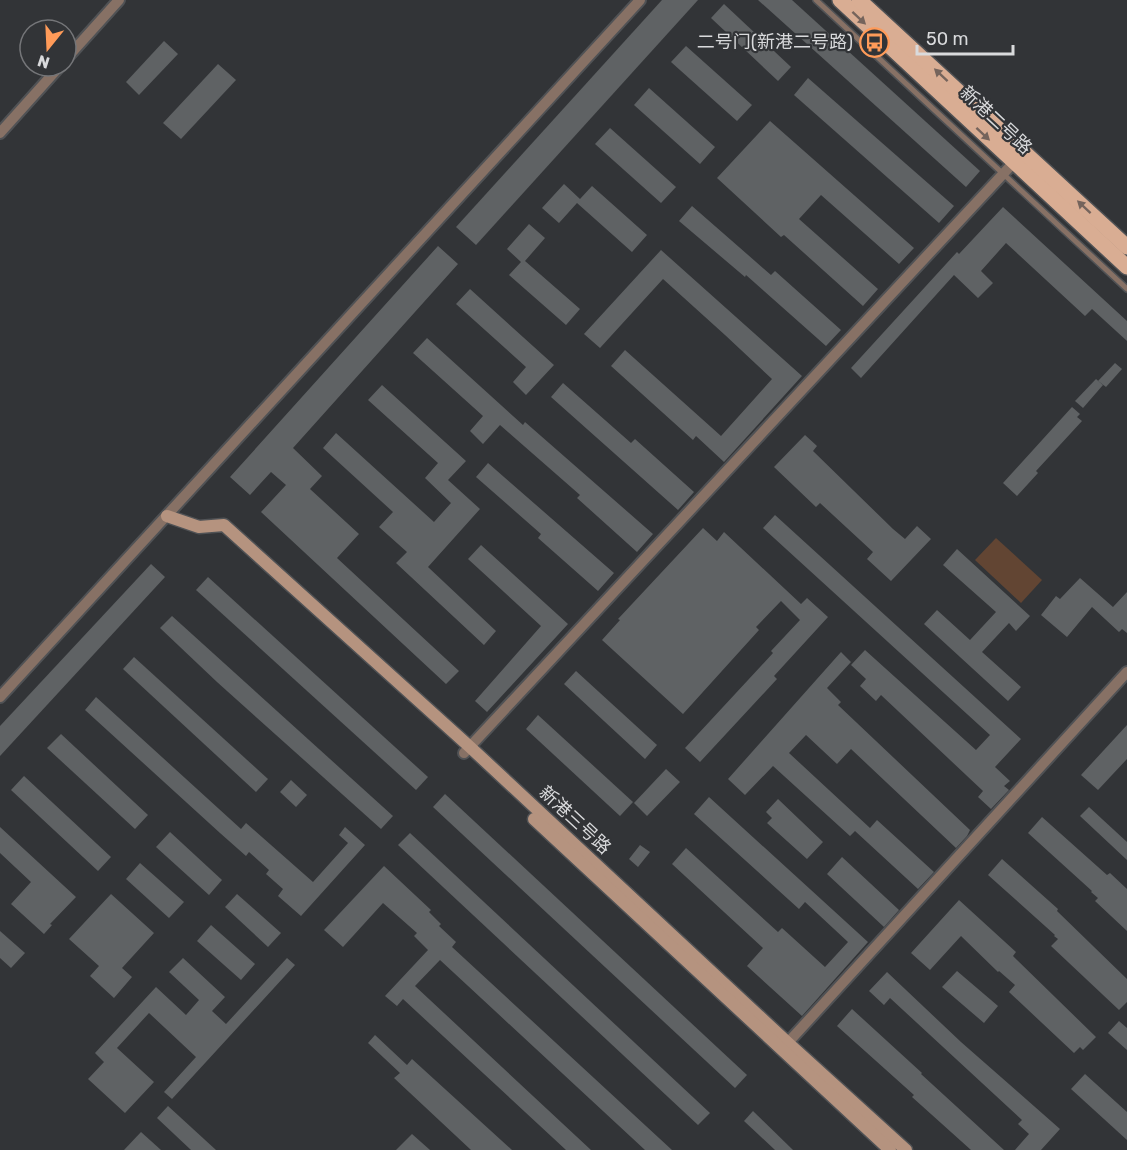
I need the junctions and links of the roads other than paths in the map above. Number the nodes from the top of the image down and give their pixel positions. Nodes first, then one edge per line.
1 (119, 0) edge
2 (640, 0) edge
3 (816, 0) edge
4 (840, 0) edge
5 (859, 0) edge
6 (78, 46) edge
7 (49, 78) edge
8 (0, 133) edge
9 (1014, 162) junction
10 (1127, 247) edge
11 (1127, 267) edge
12 (1127, 289) edge
13 (167, 516) junction
14 (1127, 672) edge
15 (0, 697) edge
16 (467, 750) junction
17 (784, 1047) junction
18 (890, 1150) edge
19 (906, 1150) edge

1 - 6 street
2 - 13 street
3 - 9 lane
4 -> 9 main road, 新港二号路
9 -> 5 main road, 新港二号路
7 - 8 street
10 -> 9 main road, 新港二号路
9 - 11 main road, 新港二号路
9 - 12 lane
9 - 16 street
13 - 15 street
13 - 16 street, 新港三号路
14 - 17 street
16 - 17 street, 新港三号路
17 - 18 street, 新港三号路
17 - 19 street, 新港三号路

